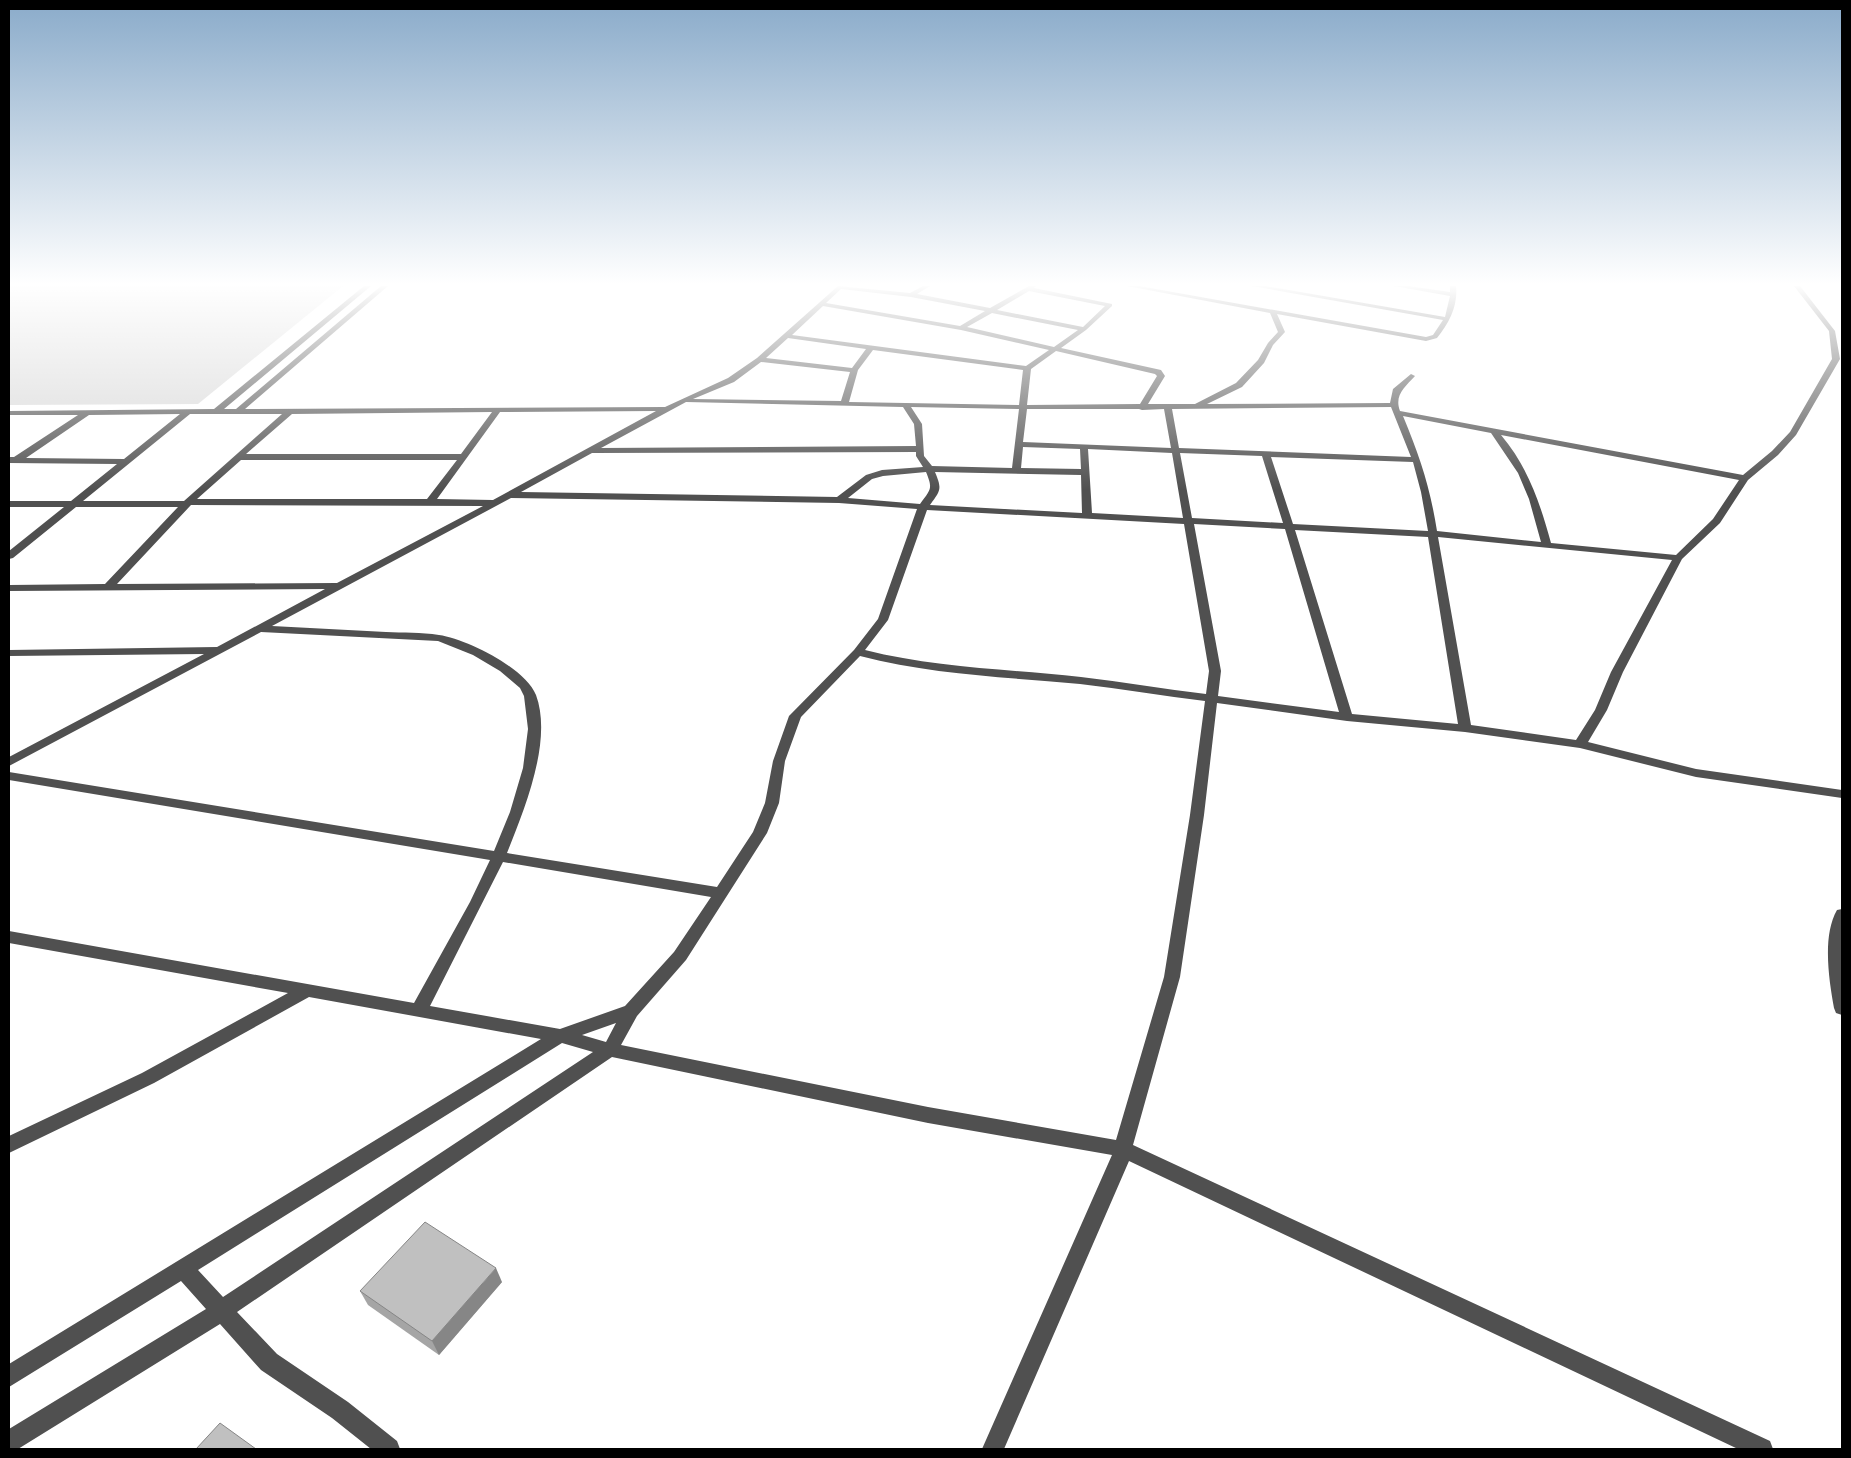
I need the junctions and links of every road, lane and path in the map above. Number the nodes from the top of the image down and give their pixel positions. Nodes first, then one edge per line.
1 (286, 354) edge
2 (305, 354) edge
3 (766, 354) edge
4 (866, 354) edge
5 (929, 354) edge
6 (1048, 354) edge
7 (1073, 354) edge
8 (1265, 354) edge
9 (1835, 354) edge
10 (760, 360) junction
11 (1027, 368) junction
12 (854, 370) junction
13 (1411, 376) dead end
14 (680, 401) junction
15 (844, 404) junction
16 (905, 404) junction
17 (1022, 407) junction
18 (1142, 408) junction
19 (1168, 408) junction
20 (1191, 408) junction
21 (667, 409) junction
22 (1397, 409) junction
23 (218, 410) junction
24 (239, 410) junction
25 (291, 410) junction
26 (498, 410) junction
27 (188, 411) junction
28 (88, 412) junction
29 (9, 413) edge
30 (1495, 433) junction
31 (1019, 444) junction
32 (1084, 447) junction
33 (919, 449) junction
34 (1175, 450) junction
35 (590, 451) junction
36 (1266, 454) junction
37 (239, 456) junction
38 (462, 457) junction
39 (1418, 460) junction
40 (11, 462) edge
41 (126, 462) junction
42 (929, 469) junction
43 (1016, 471) junction
44 (1084, 472) junction
45 (1745, 478) junction
46 (508, 496) junction
47 (839, 500) junction
48 (430, 502) junction
49 (187, 503) junction
50 (495, 503) junction
51 (9, 504) edge
52 (72, 505) junction
53 (922, 506) junction
54 (1087, 515) junction
55 (1188, 521) junction
56 (1287, 525) junction
57 (1434, 534) junction
58 (1547, 545) junction
59 (9, 556) edge
60 (1678, 558) junction
61 (339, 586) junction
62 (108, 587) junction
63 (9, 588) edge
64 (260, 628) junction
65 (220, 650) junction
66 (9, 652) edge
67 (858, 652) junction
68 (1212, 700) junction
69 (1347, 717) junction
70 (1465, 728) junction
71 (1580, 744) junction
72 (9, 762) edge
73 (9, 776) edge
74 (1842, 794) edge
75 (500, 857) junction
76 (721, 893) junction
77 (1842, 914) edge
78 (9, 937) edge
79 (307, 991) junction
80 (1842, 1008) edge
81 (631, 1011) junction
82 (418, 1012) junction
83 (560, 1036) junction
84 (610, 1050) junction
85 (9, 1145) edge
86 (1123, 1149) junction
87 (183, 1269) junction
88 (222, 1312) junction
89 (9, 1376) edge
90 (9, 1442) edge
91 (389, 1449) edge
92 (993, 1449) edge
93 (1762, 1449) edge

1 - 23 street
2 - 24 street
3 - 10 street
4 - 12 street
5 - 11 street
6 - 11 street
7 - 18 street
8 - 20 street
9 - 45 street
10 - 12 street
10 - 14 street
11 - 17 street
12 - 15 street
13 - 22 street
14 - 15 street
14 - 21 street
15 - 16 street
16 - 17 street
16 - 33 street
17 - 18 street
17 - 31 street
18 - 19 street
19 - 20 street
19 - 34 street
20 - 22 street
21 - 26 street
21 - 35 street
22 - 30 street
22 - 39 street
23 - 24 street
23 - 27 street
24 - 25 street
25 - 26 street
25 - 37 street
26 - 38 street
27 - 28 street
27 - 41 street
28 - 29 street
28 - 40 street
30 - 45 street
30 - 58 street
31 - 32 street
31 - 43 street
32 - 34 street
32 - 44 street
33 - 35 street
33 - 42 street
34 - 36 street
34 - 55 street
35 - 46 street
36 - 39 street
36 - 56 street
37 - 38 street
37 - 49 street
38 - 48 street
39 - 57 street
40 - 41 street
41 - 52 street
42 - 43 street
42 - 47 street
42 - 53 street
43 - 44 street
44 - 54 street
45 - 60 street
46 - 47 street
46 - 50 street
47 - 53 street
48 - 49 street
48 - 50 street
49 - 52 street
49 - 62 street
50 - 61 street
51 - 52 street
52 - 59 street
53 - 54 street
53 - 67 street
54 - 55 street
55 - 56 street
55 - 68 street
56 - 57 street
56 - 69 street
57 - 58 street
57 - 70 street
58 - 60 street
60 - 71 street
61 - 62 street
61 - 64 street
62 - 63 street
64 - 65 street
64 - 75 street
65 - 66 street
65 - 72 street
67 - 68 street
67 - 76 street
68 - 69 street
68 - 86 street
69 - 70 street
70 - 71 street
71 - 74 street
73 - 75 street
75 - 76 street
75 - 82 street
76 - 81 street
77 - 80 street
78 - 79 street
79 - 82 street
79 - 85 street
81 - 83 street
81 - 84 street
82 - 83 street
83 - 84 street
83 - 87 street
84 - 86 street
84 - 88 street
86 - 92 street
86 - 93 street
87 - 88 street
87 - 89 street
88 - 90 street
88 - 91 street

